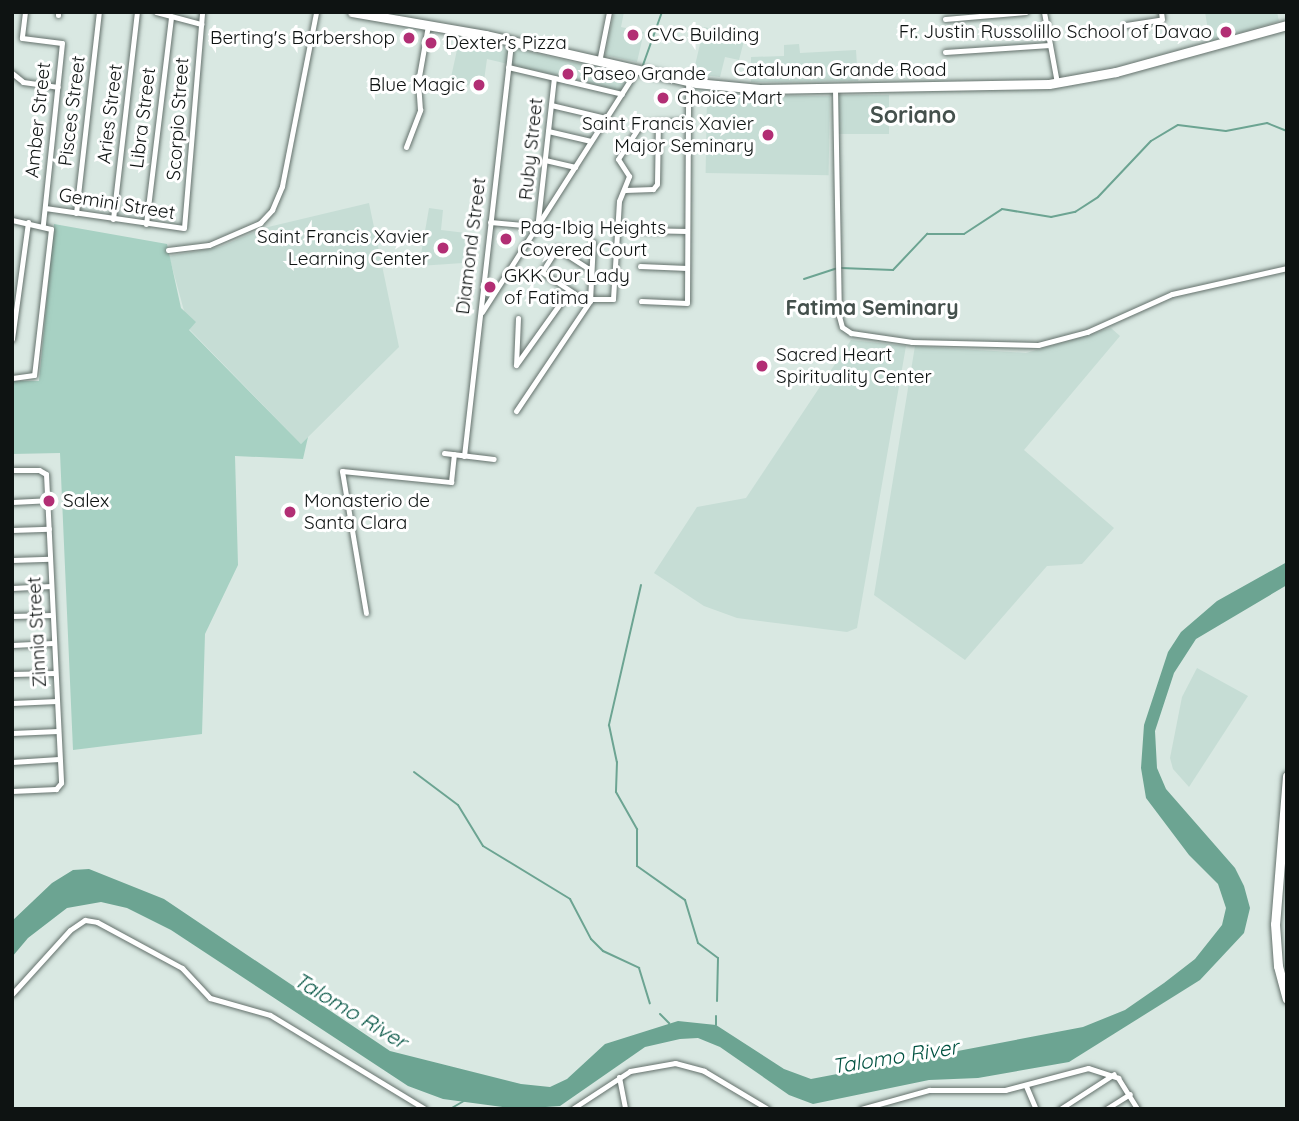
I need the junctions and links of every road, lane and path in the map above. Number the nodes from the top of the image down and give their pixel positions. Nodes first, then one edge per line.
1 (25, 12) edge
2 (99, 12) edge
3 (137, 12) edge
4 (156, 12) edge
5 (202, 12) edge
6 (316, 12) edge
7 (352, 12) edge
8 (609, 12) edge
9 (1026, 12) edge
10 (1044, 12) edge
11 (1162, 15) edge
12 (171, 16) junction
13 (945, 19) dead end
14 (201, 24) junction
15 (428, 24) junction
16 (1126, 25) dead end
17 (1287, 25) edge
18 (511, 41) junction
19 (1050, 45) junction
20 (945, 52) dead end
21 (599, 62) junction
22 (508, 67) junction
23 (637, 70) junction
24 (12, 73) edge
25 (554, 78) junction
26 (688, 82) junction
27 (1057, 83) junction
28 (58, 87) junction
29 (835, 89) junction
30 (622, 94) junction
31 (551, 105) junction
32 (606, 118) junction
33 (688, 121) junction
34 (658, 122) junction
35 (548, 131) junction
36 (592, 141) junction
37 (406, 147) dead end
38 (545, 160) junction
39 (575, 167) junction
40 (625, 190) junction
41 (45, 208) junction
42 (76, 213) junction
43 (12, 219) edge
44 (113, 219) junction
45 (27, 222) junction
46 (490, 222) junction
47 (146, 224) junction
48 (43, 225) junction
49 (537, 225) junction
50 (184, 228) joint
51 (639, 230) dead end
52 (687, 231) junction
53 (593, 242) dead end
54 (168, 250) dead end
55 (640, 266) dead end
56 (687, 268) junction
57 (1287, 268) edge
58 (589, 269) junction
59 (569, 291) junction
60 (641, 300) dead end
61 (590, 301) junction
62 (479, 315) junction
63 (518, 318) dead end
64 (12, 339) edge
65 (12, 378) edge
66 (516, 411) dead end
67 (444, 453) dead end
68 (454, 454) junction
69 (464, 456) junction
70 (494, 459) dead end
71 (12, 470) edge
72 (47, 500) junction
73 (12, 502) edge
74 (49, 528) junction
75 (12, 530) edge
76 (50, 559) junction
77 (12, 560) edge
78 (51, 586) junction
79 (12, 588) edge
80 (366, 613) dead end
81 (52, 615) junction
82 (12, 616) edge
83 (53, 643) junction
84 (12, 645) edge
85 (55, 673) junction
86 (12, 674) edge
87 (57, 701) junction
88 (12, 703) edge
89 (58, 731) junction
90 (12, 733) edge
91 (59, 759) junction
92 (12, 762) edge
93 (1287, 776) edge
94 (12, 792) edge
95 (12, 995) edge
96 (1287, 999) edge
97 (1114, 1074) junction
98 (619, 1077) junction
99 (1026, 1086) junction
100 (1130, 1094) junction
101 (586, 1100) junction
102 (424, 1108) edge
103 (572, 1109) edge
104 (588, 1109) edge
105 (625, 1109) edge
106 (768, 1109) edge
107 (861, 1109) edge
108 (1036, 1109) edge
109 (1060, 1109) edge
110 (1107, 1109) edge
111 (1137, 1109) edge

1 - 28 street, Amber Street
2 - 42 street, Pisces Street
3 - 44 street, Aries Street
4 - 12 street
5 - 14 street, Scorpio Street
6 - 54 street
7 - 15 main road, Catalunan Grande Road
8 - 21 street
9 - 13 street
10 - 19 street
11 - 16 street
12 - 14 street
12 - 47 street, Libra Street
14 - 50 street, Scorpio Street
15 - 18 main road, Catalunan Grande Road
15 - 37 street
17 - 27 main road, Catalunan Grande Road
18 - 21 main road, Catalunan Grande Road
18 - 22 street, Diamond Street
19 - 20 street
19 - 27 street
21 - 23 main road, Catalunan Grande Road
22 - 25 street
22 - 46 street, Diamond Street
23 - 26 main road, Catalunan Grande Road
23 - 30 street
24 - 28 street
25 - 30 street
25 - 31 street, Ruby Street
26 - 29 main road, Catalunan Grande Road
26 - 33 street
27 - 29 main road, Catalunan Grande Road
28 - 41 street, Amber Street
29 - 57 street
30 - 32 street
31 - 32 street
31 - 35 street, Ruby Street
32 - 36 street
33 - 34 street
33 - 52 street
34 - 40 street
34 - 40 street
35 - 36 street
35 - 38 street, Ruby Street
36 - 39 street
38 - 39 street
38 - 49 street, Ruby Street
39 - 49 street
40 - 61 street
41 - 42 street, Gemini Street
41 - 48 street, Amber Street
42 - 44 street, Gemini Street
43 - 45 street
44 - 47 street, Gemini Street
45 - 48 street
45 - 64 street
46 - 49 street
46 - 62 street, Diamond Street
47 - 50 street, Gemini Street
48 - 65 street, Amber Street
49 - 62 street
51 - 52 street
52 - 56 street
53 - 58 street
55 - 56 street
56 - 60 street
58 - 59 street
58 - 61 street
59 - 61 street
59 - 63 street
61 - 66 street
62 - 69 street, Diamond Street
67 - 68 street
68 - 69 street
68 - 80 street
69 - 70 street
71 - 72 street, Zinnia Street
72 - 73 street
72 - 74 street, Zinnia Street
74 - 75 street
74 - 76 street, Zinnia Street
76 - 77 street
76 - 78 street, Zinnia Street
78 - 79 street
78 - 81 street, Zinnia Street
81 - 82 street
81 - 83 street, Zinnia Street
83 - 84 street
83 - 85 street, Zinnia Street
85 - 86 street
85 - 87 street, Zinnia Street
87 - 88 street
87 - 89 street, Zinnia Street
89 - 90 street
89 - 91 street, Zinnia Street
91 - 92 street
91 - 94 street, Zinnia Street
93 - 96 main road
95 - 102 street
97 - 99 street
97 - 100 street
97 - 109 street
98 - 101 street
98 - 105 street
98 - 106 street
99 - 107 street
99 - 108 street
100 - 110 street
100 - 111 street
101 - 103 street
101 - 104 street

